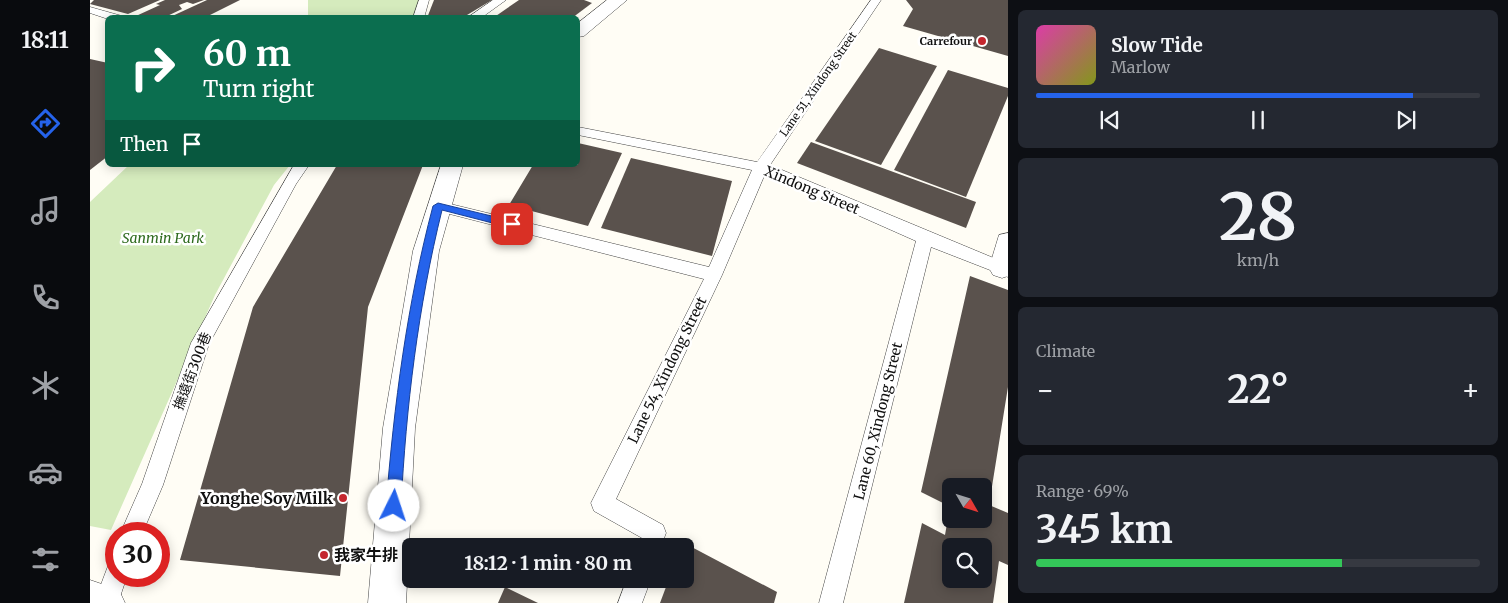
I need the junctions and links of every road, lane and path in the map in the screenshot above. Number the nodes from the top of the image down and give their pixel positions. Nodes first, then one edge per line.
1 (424, 0) edge
2 (501, 0) edge
3 (876, 0) edge
4 (614, 1) edge
5 (90, 10) edge
6 (108, 15) edge
7 (419, 15) edge
8 (477, 15) edge
9 (580, 30) edge
10 (580, 132) edge
11 (301, 167) edge
12 (451, 167) edge
13 (761, 167) junction
14 (438, 206) junction
15 (925, 238) junction
16 (1008, 242) edge
17 (1005, 269) edge
18 (714, 274) junction
19 (136, 522) edge
20 (653, 538) edge
21 (112, 587) edge
22 (636, 588) edge
23 (90, 599) edge
24 (106, 603) edge
25 (387, 603) edge
26 (630, 603) edge
27 (831, 603) edge

1 - 7 lane
2 - 8 lane
3 - 13 lane, Lane 51, Xindong Street
4 - 9 street
5 - 6 lane
10 - 13 lane, Xindong Street
11 - 19 lane, 撫遠街300巷
12 - 14 street
13 - 15 lane, Xindong Street
13 - 18 lane, Lane 54, Xindong Street
14 - 18 lane
14 - 25 street
15 - 17 lane, Xindong Street
15 - 27 lane, Lane 60, Xindong Street
16 - 17 street
18 - 20 lane, Lane 54, Xindong Street
21 - 24 lane
22 - 26 lane
23 - 24 street

